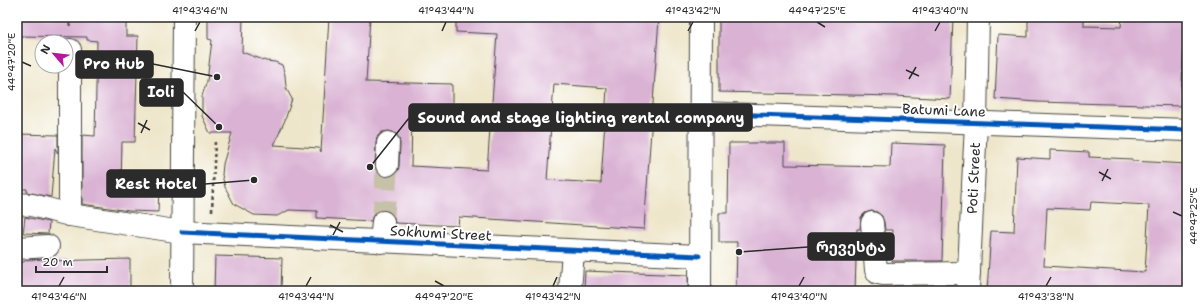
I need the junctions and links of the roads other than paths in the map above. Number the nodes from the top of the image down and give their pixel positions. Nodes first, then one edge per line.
1 (184, 17) edge
2 (701, 17) edge
3 (978, 17) edge
4 (70, 74) edge
5 (700, 113) junction
6 (976, 123) junction
7 (1187, 130) edge
8 (388, 144) dead end
9 (387, 165) tunnel mouth
10 (17, 204) edge
11 (70, 215) junction
12 (872, 223) dead end
13 (182, 232) junction
14 (48, 246) dead end
15 (17, 248) edge
16 (573, 251) junction
17 (700, 256) junction
18 (969, 282) edge
19 (182, 291) edge
20 (570, 291) edge
21 (700, 291) edge

1 - 13 street
2 - 5 street
3 - 6 street, Poti Street
4 - 11 street
5 - 6 street, Batumi Lane
5 - 17 street
6 - 7 street, Batumi Lane
6 - 18 street, Poti Street
8 - 9 street
10 - 11 street, Sokhumi Street
11 - 13 street, Sokhumi Street
12 - 18 street
13 - 16 street, Sokhumi Street
13 - 19 street
14 - 15 street
16 - 17 street, Sokhumi Street
16 - 20 street
17 - 21 street

